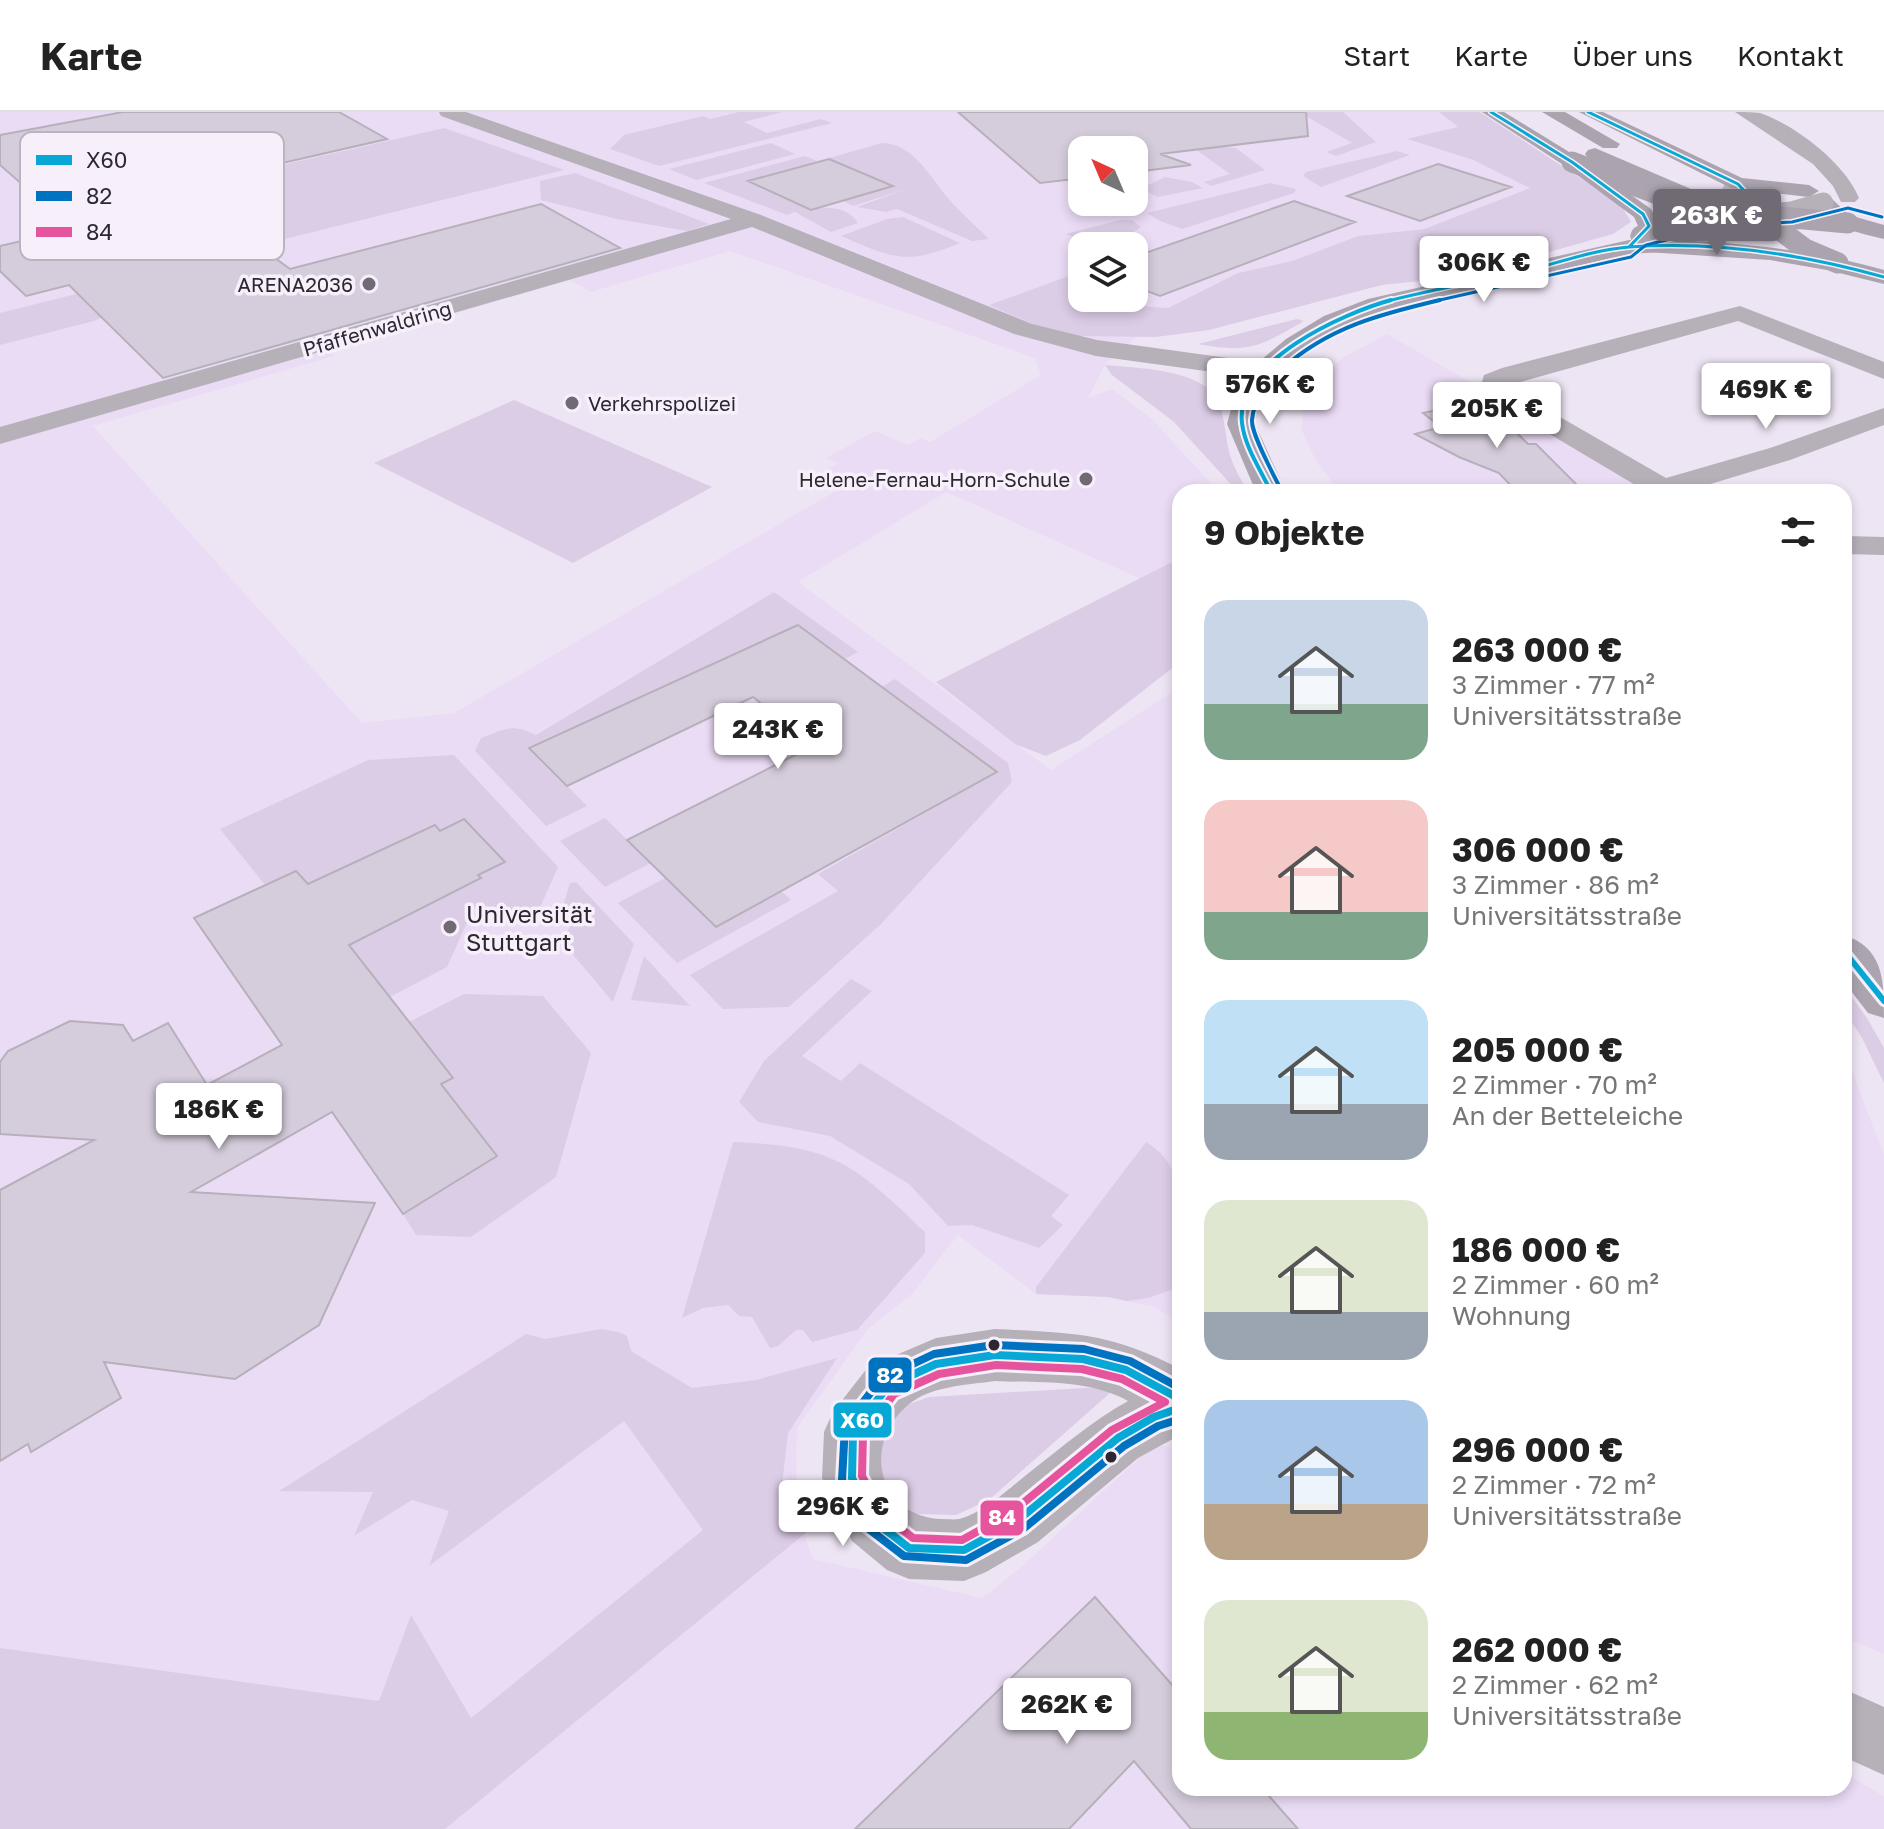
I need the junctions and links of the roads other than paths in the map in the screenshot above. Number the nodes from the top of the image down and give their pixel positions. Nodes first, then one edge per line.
1 (448, 112) edge
2 (1491, 112) edge
3 (1519, 112) edge
4 (1551, 112) edge
5 (1588, 112) edge
6 (1744, 112) edge
7 (1572, 162) junction
8 (1730, 189) junction
9 (1832, 196) junction
10 (1884, 197) edge
11 (1698, 199) tunnel mouth
12 (1884, 207) edge
13 (1759, 215) junction
14 (753, 220) junction
15 (1829, 231) junction
16 (1884, 232) edge
17 (1642, 236) junction
18 (1884, 245) edge
19 (1838, 263) junction
20 (1884, 263) edge
21 (1884, 277) edge
22 (1264, 371) junction
23 (1884, 371) edge
24 (1884, 416) edge
25 (0, 436) edge
26 (1267, 484) edge
27 (1655, 484) edge
28 (1684, 484) edge
29 (1852, 545) edge
30 (1884, 546) edge
31 (1852, 961) edge
32 (1884, 1001) edge
33 (1172, 1395) edge
34 (1172, 1411) edge
35 (1852, 1726) edge
36 (1884, 1742) edge

1 - 14 street
2 - 7 highway
3 - 11 highway
4 - 8 highway
5 - 8 highway
6 - 9 street
7 - 13 highway, bridge
7 - 17 highway, bridge
8 - 9 highway
8 - 13 highway
9 - 10 street
9 - 12 street
9 - 13 street, bridge
9 - 15 highway, bridge
13 - 15 highway, bridge
13 - 17 street
13 - 19 highway, bridge
14 - 22 street
14 - 25 street, Pfaffenwaldring
15 - 16 highway
15 - 18 highway
15 - 20 highway
17 - 19 highway, bridge
17 - 22 street
19 - 21 highway
22 - 26 street
23 - 27 street
24 - 28 street
29 - 30 street
31 - 32 street
33 - 34 street
35 - 36 street

